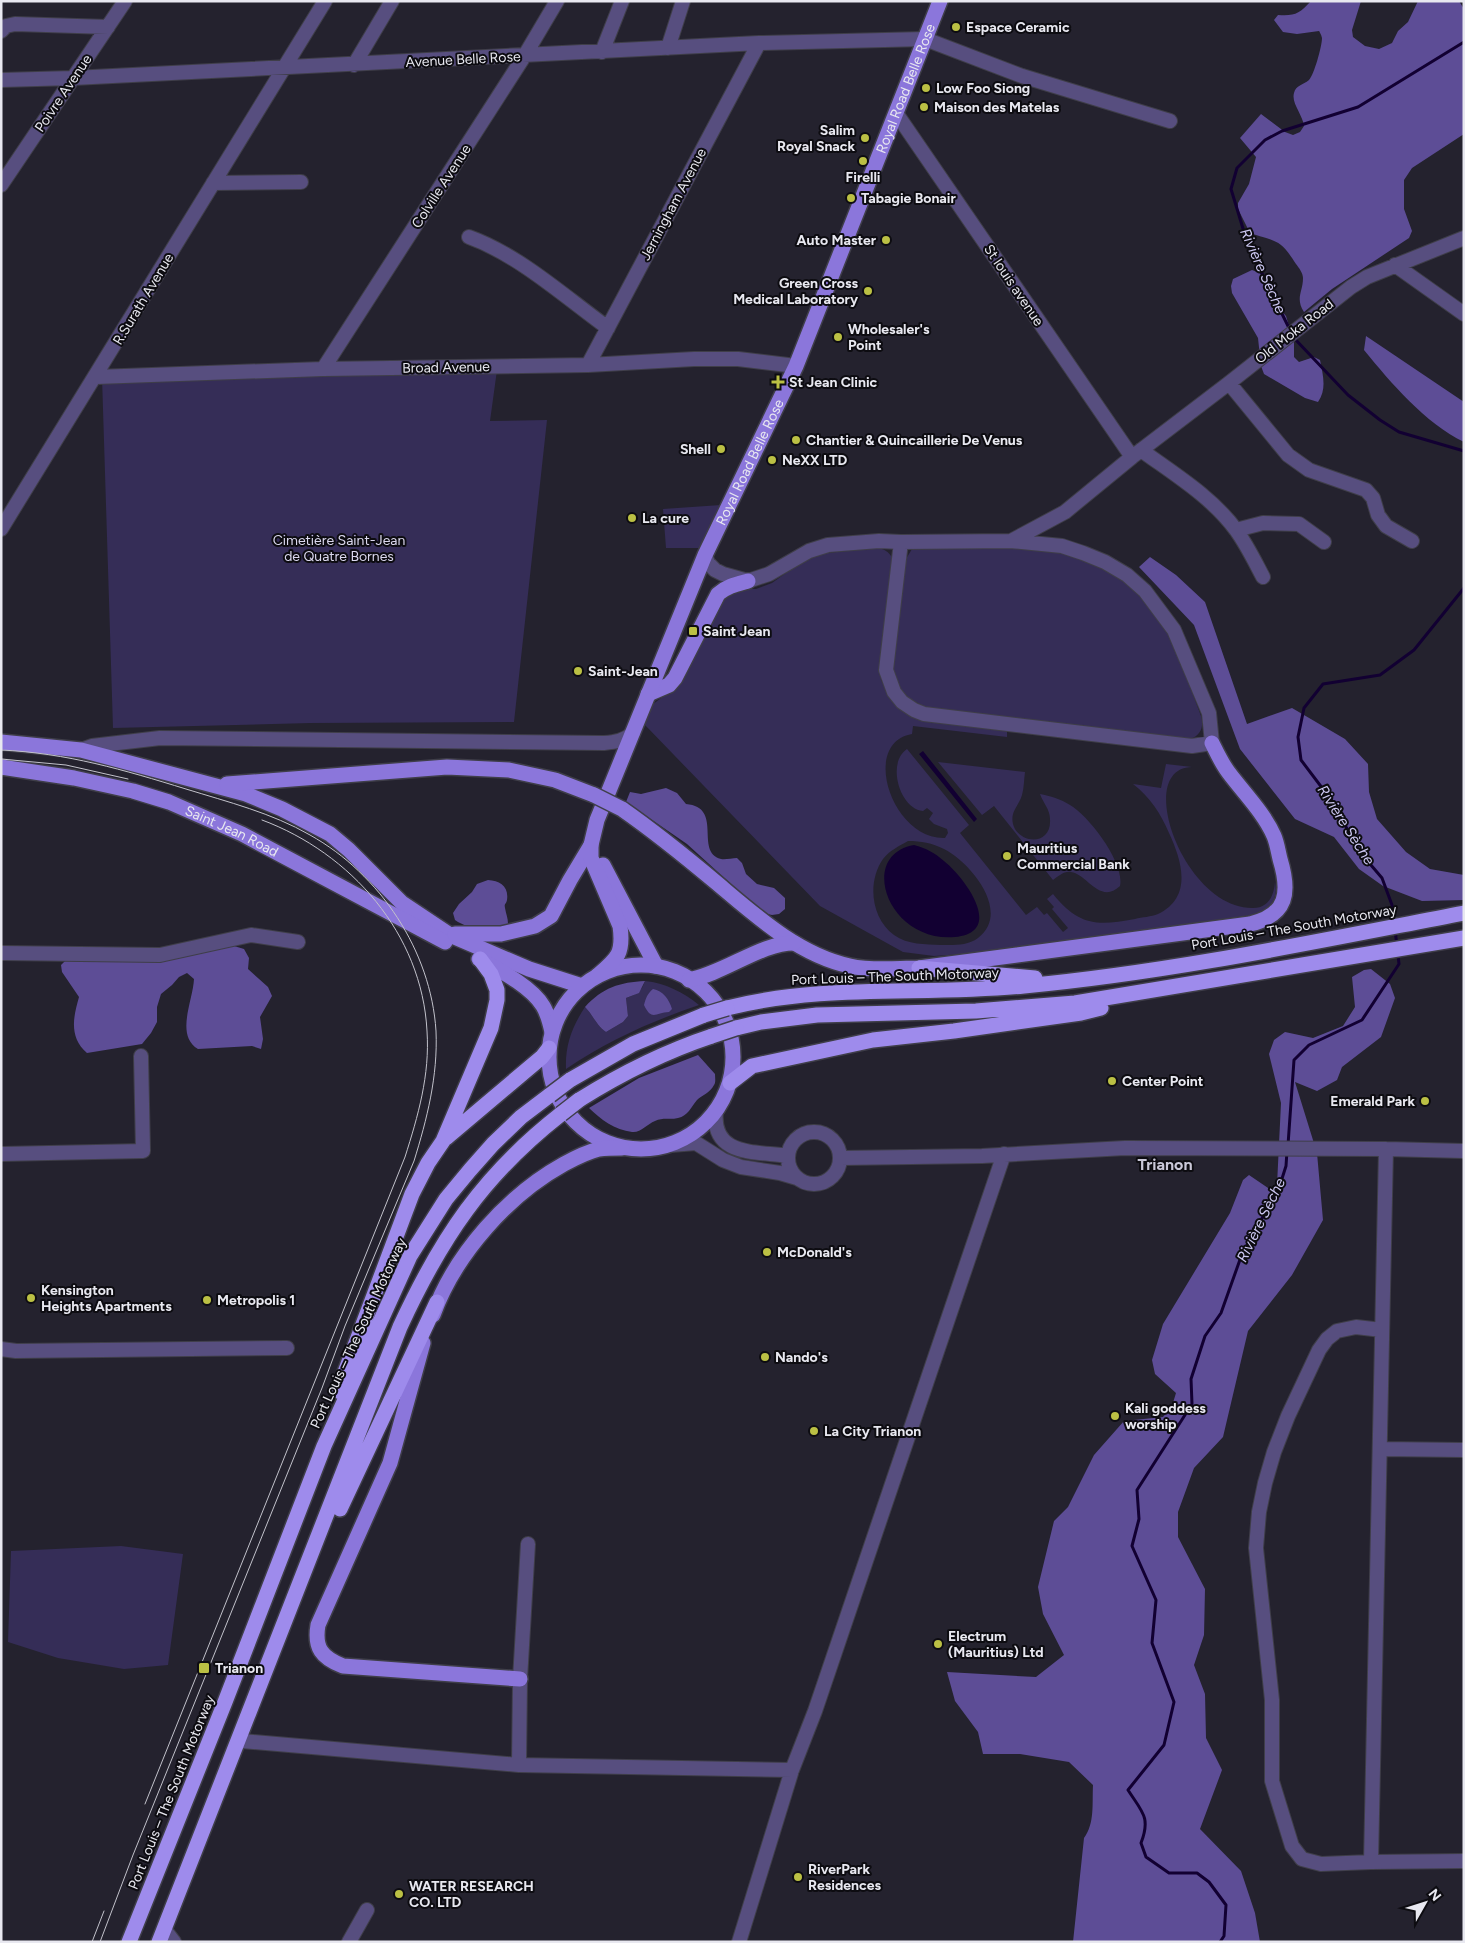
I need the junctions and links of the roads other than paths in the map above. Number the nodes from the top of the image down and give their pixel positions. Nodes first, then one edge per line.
1 (125, 1) edge
2 (325, 1) edge
3 (392, 1) edge
4 (557, 1) edge
5 (622, 1) edge
6 (683, 1) edge
7 (940, 1) edge
8 (108, 27) junction
9 (1, 31) edge
10 (925, 39) junction
11 (759, 44) junction
12 (668, 48) junction
13 (602, 52) junction
14 (525, 55) junction
15 (354, 64) junction
16 (285, 68) junction
17 (73, 78) junction
18 (1, 80) edge
19 (896, 113) junction
20 (1170, 121) dead end
21 (301, 182) dead end
22 (213, 183) junction
23 (1, 185) edge
24 (469, 237) dead end
25 (1464, 238) edge
26 (1396, 265) junction
27 (1464, 314) edge
28 (608, 328) junction
29 (588, 365) junction
30 (796, 366) junction
31 (323, 369) junction
32 (96, 377) junction
33 (1229, 383) junction
34 (1137, 453) junction
35 (1, 529) edge
36 (1236, 530) junction
37 (1010, 541) junction
38 (901, 542) junction
39 (1324, 542) dead end
40 (1412, 542) dead end
41 (705, 556) junction
42 (1264, 577) dead end
43 (748, 581) junction
44 (648, 694) junction
45 (633, 733) junction
46 (1, 742) edge
47 (1212, 743) junction
48 (81, 750) junction
49 (1, 767) edge
50 (44, 772) junction
51 (1, 774) edge
52 (213, 785) junction
53 (592, 842) junction
54 (1464, 913) edge
55 (448, 938) junction
56 (1464, 938) edge
57 (298, 942) dead end
58 (794, 943) junction
59 (1, 953) edge
60 (480, 959) junction
61 (656, 966) junction
62 (919, 968) junction
63 (597, 976) junction
64 (690, 980) junction
65 (1074, 981) junction
66 (582, 986) junction
67 (1168, 989) junction
68 (552, 1032) junction
69 (549, 1048) junction
70 (141, 1056) dead end
71 (730, 1083) junction
72 (716, 1111) junction
73 (443, 1141) junction
74 (671, 1145) junction
75 (622, 1148) junction
76 (1386, 1149) junction
77 (1464, 1151) edge
78 (1, 1154) edge
79 (1004, 1154) junction
80 (788, 1156) junction
81 (840, 1158) junction
82 (797, 1178) junction
83 (437, 1302) junction
84 (1382, 1330) junction
85 (287, 1348) dead end
86 (1, 1349) edge
87 (324, 1446) junction
88 (1380, 1449) junction
89 (1464, 1450) edge
90 (528, 1544) dead end
91 (301, 1583) junction
92 (520, 1679) junction
93 (242, 1742) dead end
94 (519, 1765) junction
95 (792, 1770) junction
96 (1464, 1861) edge
97 (1371, 1862) junction
98 (367, 1910) dead end
99 (130, 1938) edge
100 (164, 1939) edge
101 (349, 1942) edge
102 (739, 1942) edge

1 - 8 street, Poivre Avenue
2 - 16 street, R.Surath Avenue
3 - 15 street
4 - 14 street, Colville Avenue
5 - 13 street
6 - 12 street
7 - 10 main road, Royal Road Belle Rose
8 - 9 street
8 - 17 street, Poivre Avenue
10 - 11 street, Avenue Belle Rose
10 - 19 main road, Royal Road Belle Rose
10 - 20 street
11 - 12 street, Avenue Belle Rose
11 - 28 street, Jerningham Avenue
12 - 13 street, Avenue Belle Rose
13 - 14 street, Avenue Belle Rose
14 - 15 street, Avenue Belle Rose
14 - 31 street, Colville Avenue
15 - 16 street, Avenue Belle Rose
16 - 17 street, Avenue Belle Rose
16 - 22 street, R.Surath Avenue
17 - 18 street, Avenue Belle Rose
17 - 23 street, Poivre Avenue
19 - 30 main road, Royal Road Belle Rose
19 - 34 street, St louis avenue
21 - 22 street
22 - 32 street, R.Surath Avenue
24 - 28 street
25 - 26 street, Old Moka Road
26 - 27 street
26 - 33 street, Old Moka Road
28 - 29 street, Jerningham Avenue
29 - 30 street, Broad Avenue
29 - 31 street, Broad Avenue
30 - 41 main road, Royal Road Belle Rose
31 - 32 street, Broad Avenue
32 - 35 street, R.Surath Avenue
33 - 34 street, Old Moka Road
33 - 40 street
34 - 36 street, St louis avenue
34 - 37 street, Old Moka Road
36 - 39 street
36 - 42 street, St louis avenue
37 - 38 street
37 - 47 street
38 - 43 street
38 - 47 street
41 - 43 street
41 - 44 main road, Royal Road Belle Rose
43 - 44 main road
44 - 45 main road, Royal Road Belle Rose
45 - 48 street
45 - 53 main road, Royal Road Belle Rose
46 - 48 main road
47 - 62 main road
48 - 52 main road
49 - 50 main road, Saint Jean Road
50 - 51 main road
50 - 55 main road, Saint Jean Road
52 - 55 main road
52 - 58 main road, bridge
53 - 55 main road
53 - 61 main road
53 - 63 main road, Royal Road Belle Rose
54 - 65 highway, Port Louis – The South Motorway
55 - 60 main road
55 - 66 main road
56 - 67 highway
57 - 59 street
58 - 62 main road
58 - 64 main road
60 - 68 main road
60 - 73 highway
61 - 63 main road
61 - 64 main road
62 - 65 highway
63 - 66 main road
64 - 71 main road
65 - 87 highway, Port Louis – The South Motorway, bridge
66 - 68 main road
67 - 71 highway
67 - 91 highway, bridge
68 - 69 main road
69 - 73 highway
69 - 75 main road
70 - 78 street
71 - 72 main road
72 - 74 main road
72 - 80 street
73 - 87 highway
74 - 75 main road
74 - 82 street
75 - 83 main road
76 - 77 street
76 - 79 street
76 - 84 street
79 - 81 street
79 - 95 street
80 - 81 street
80 - 82 street
81 - 82 street
83 - 91 highway
83 - 92 main road
84 - 88 street
84 - 97 street
85 - 86 street
87 - 99 highway, Port Louis – The South Motorway
88 - 89 street
88 - 97 street
90 - 92 street
91 - 100 highway
92 - 94 street
93 - 94 street
94 - 95 street
95 - 102 street
96 - 97 street
98 - 101 street

